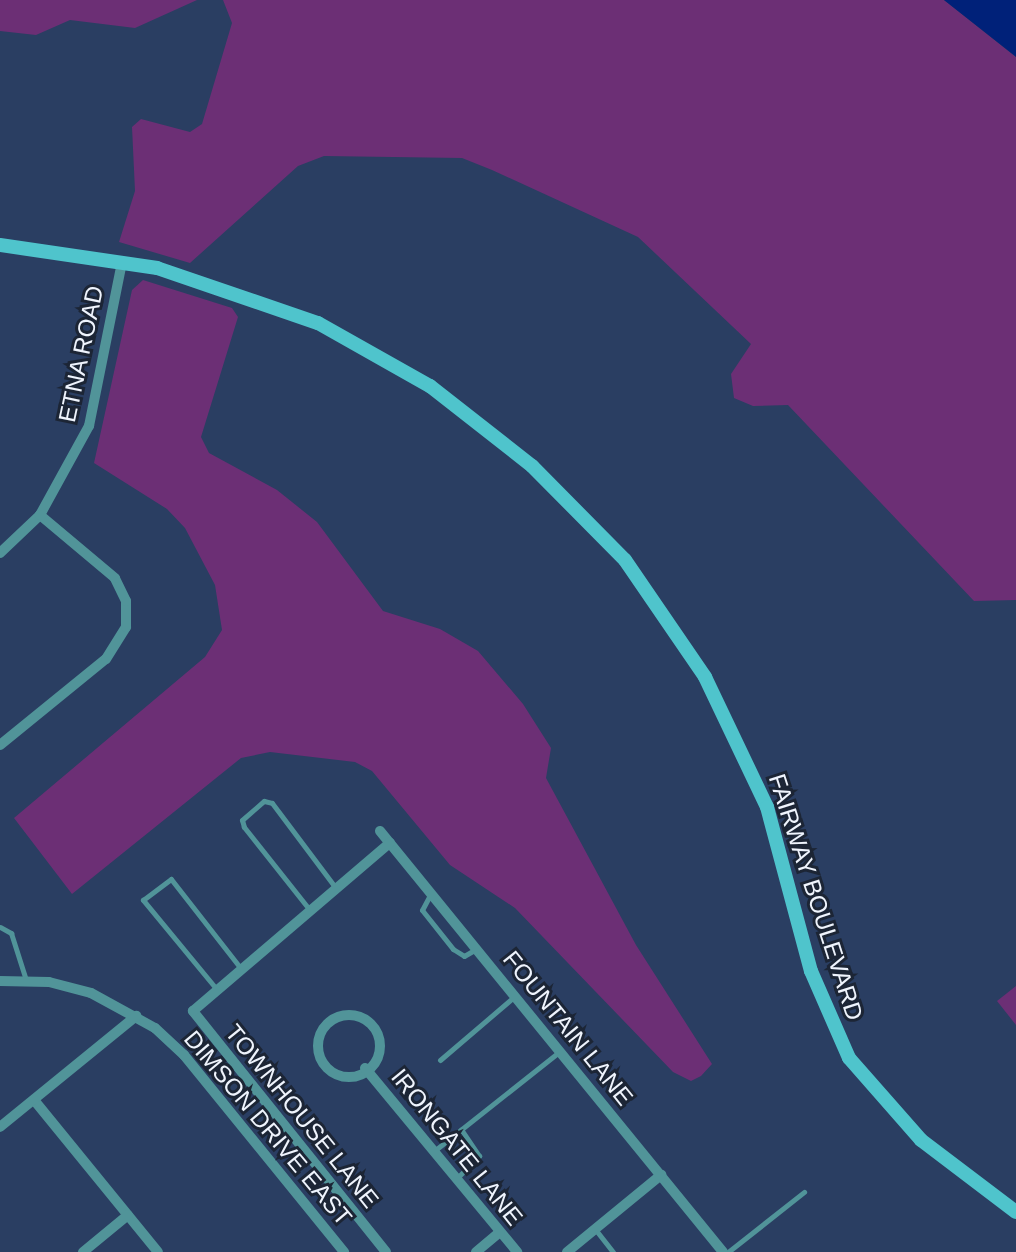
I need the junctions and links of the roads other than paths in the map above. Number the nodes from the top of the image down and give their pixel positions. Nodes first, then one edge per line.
1 (0, 245) edge
2 (122, 261) junction
3 (40, 515) junction
4 (0, 553) edge
5 (0, 745) edge
6 (380, 831) dead end
7 (390, 843) junction
8 (335, 887) junction
9 (431, 894) junction
10 (309, 909) junction
11 (0, 927) edge
12 (476, 949) junction
13 (239, 965) junction
14 (26, 980) junction
15 (1, 981) edge
16 (214, 986) junction
17 (514, 996) junction
18 (136, 1016) junction
19 (560, 1051) junction
20 (440, 1060) dead end
21 (365, 1068) junction
22 (33, 1100) junction
23 (0, 1127) edge
24 (461, 1129) junction
25 (434, 1151) junction
26 (661, 1175) junction
27 (456, 1179) junction
28 (804, 1192) dead end
29 (1016, 1212) edge
30 (128, 1215) junction
31 (595, 1229) junction
32 (500, 1232) junction
33 (83, 1252) edge
34 (158, 1252) edge
35 (344, 1252) edge
36 (386, 1252) edge
37 (476, 1252) edge
38 (517, 1252) edge
39 (567, 1252) edge
40 (613, 1252) edge
41 (726, 1252) edge

1 - 2 street, FAIRWAY BOULEVARD
2 - 3 street, ETNA ROAD
2 - 29 street, FAIRWAY BOULEVARD
3 - 4 street, ETNA ROAD
3 - 5 street
6 - 7 street, FOUNTAIN LANE
7 - 8 street
7 - 9 street, FOUNTAIN LANE
8 - 10 street
8 - 10 lane
9 - 12 street, FOUNTAIN LANE
9 - 12 lane
10 - 13 street
11 - 14 lane
12 - 17 street, FOUNTAIN LANE
13 - 16 street
13 - 16 lane
14 - 15 street, DIMSON DRIVE EAST
14 - 18 street, DIMSON DRIVE EAST
16 - 36 street, TOWNHOUSE LANE
17 - 19 street, FOUNTAIN LANE
17 - 20 lane
18 - 22 street
18 - 35 street, DIMSON DRIVE EAST
19 - 24 lane
19 - 26 street, FOUNTAIN LANE
21 - 21 street, IRONGATE LANE
21 - 25 street, IRONGATE LANE
22 - 23 street
22 - 30 street
24 - 25 lane
24 - 27 lane
25 - 27 street, IRONGATE LANE
26 - 31 street
26 - 41 street, FOUNTAIN LANE
27 - 32 street, IRONGATE LANE
28 - 41 lane
30 - 33 street
30 - 34 street
31 - 39 street
31 - 40 lane
32 - 37 street
32 - 38 street, IRONGATE LANE

